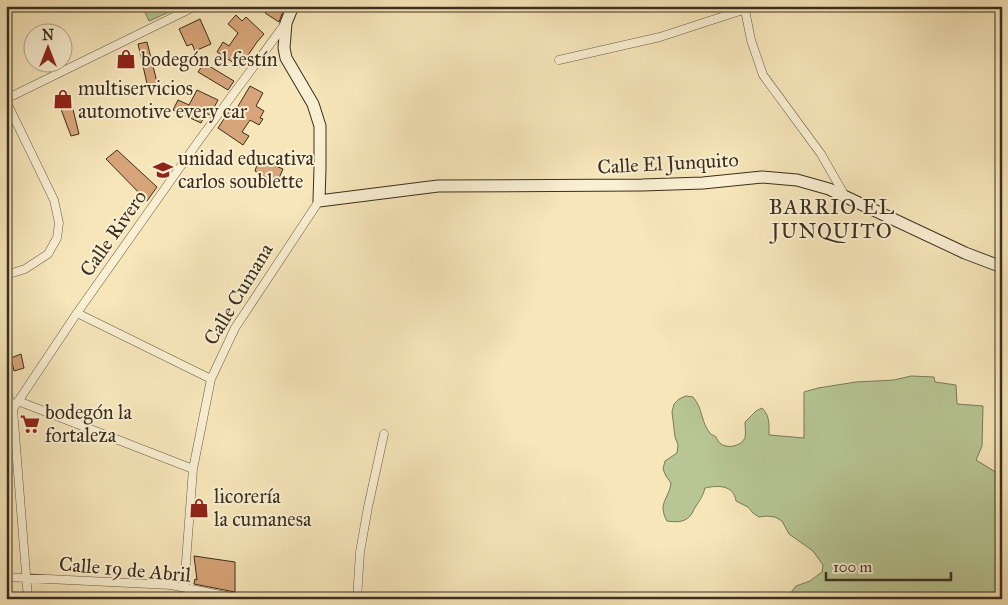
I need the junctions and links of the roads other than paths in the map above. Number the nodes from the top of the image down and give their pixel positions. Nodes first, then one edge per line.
1 (196, 6) edge
2 (293, 6) edge
3 (754, 6) edge
4 (996, 6) edge
5 (745, 7) edge
6 (1002, 10) edge
7 (286, 22) junction
8 (559, 60) dead end
9 (6, 100) edge
10 (845, 197) junction
11 (319, 201) junction
12 (1002, 267) edge
13 (6, 274) edge
14 (77, 313) junction
15 (211, 379) junction
16 (6, 390) edge
17 (18, 401) junction
18 (12, 409) junction
19 (6, 417) edge
20 (384, 434) dead end
21 (193, 469) junction
22 (6, 577) edge
23 (27, 577) junction
24 (185, 589) junction
25 (28, 599) edge
26 (184, 599) edge
27 (241, 599) edge
28 (357, 599) edge

1 - 9 street
2 - 7 street
3 - 5 street
4 - 6 street
5 - 8 street
5 - 10 street
7 - 11 street
7 - 14 street, Calle Rivero
9 - 13 street
10 - 11 street, Calle El Junquito
10 - 12 street, Calle El Junquito
11 - 15 street, Calle Cumana
14 - 15 street
14 - 17 street, Calle Rivero
15 - 21 street, Calle Cumana
16 - 18 street
17 - 18 street, Calle Rivero
17 - 21 street
18 - 19 street, Calle Rivero
18 - 23 street
20 - 28 street
21 - 24 street, Calle Cumana
22 - 23 street, Calle 19 de Abril
23 - 24 street, Calle 19 de Abril
23 - 25 street
24 - 26 street, Calle Cumana
24 - 27 street, Calle 19 de Abril

